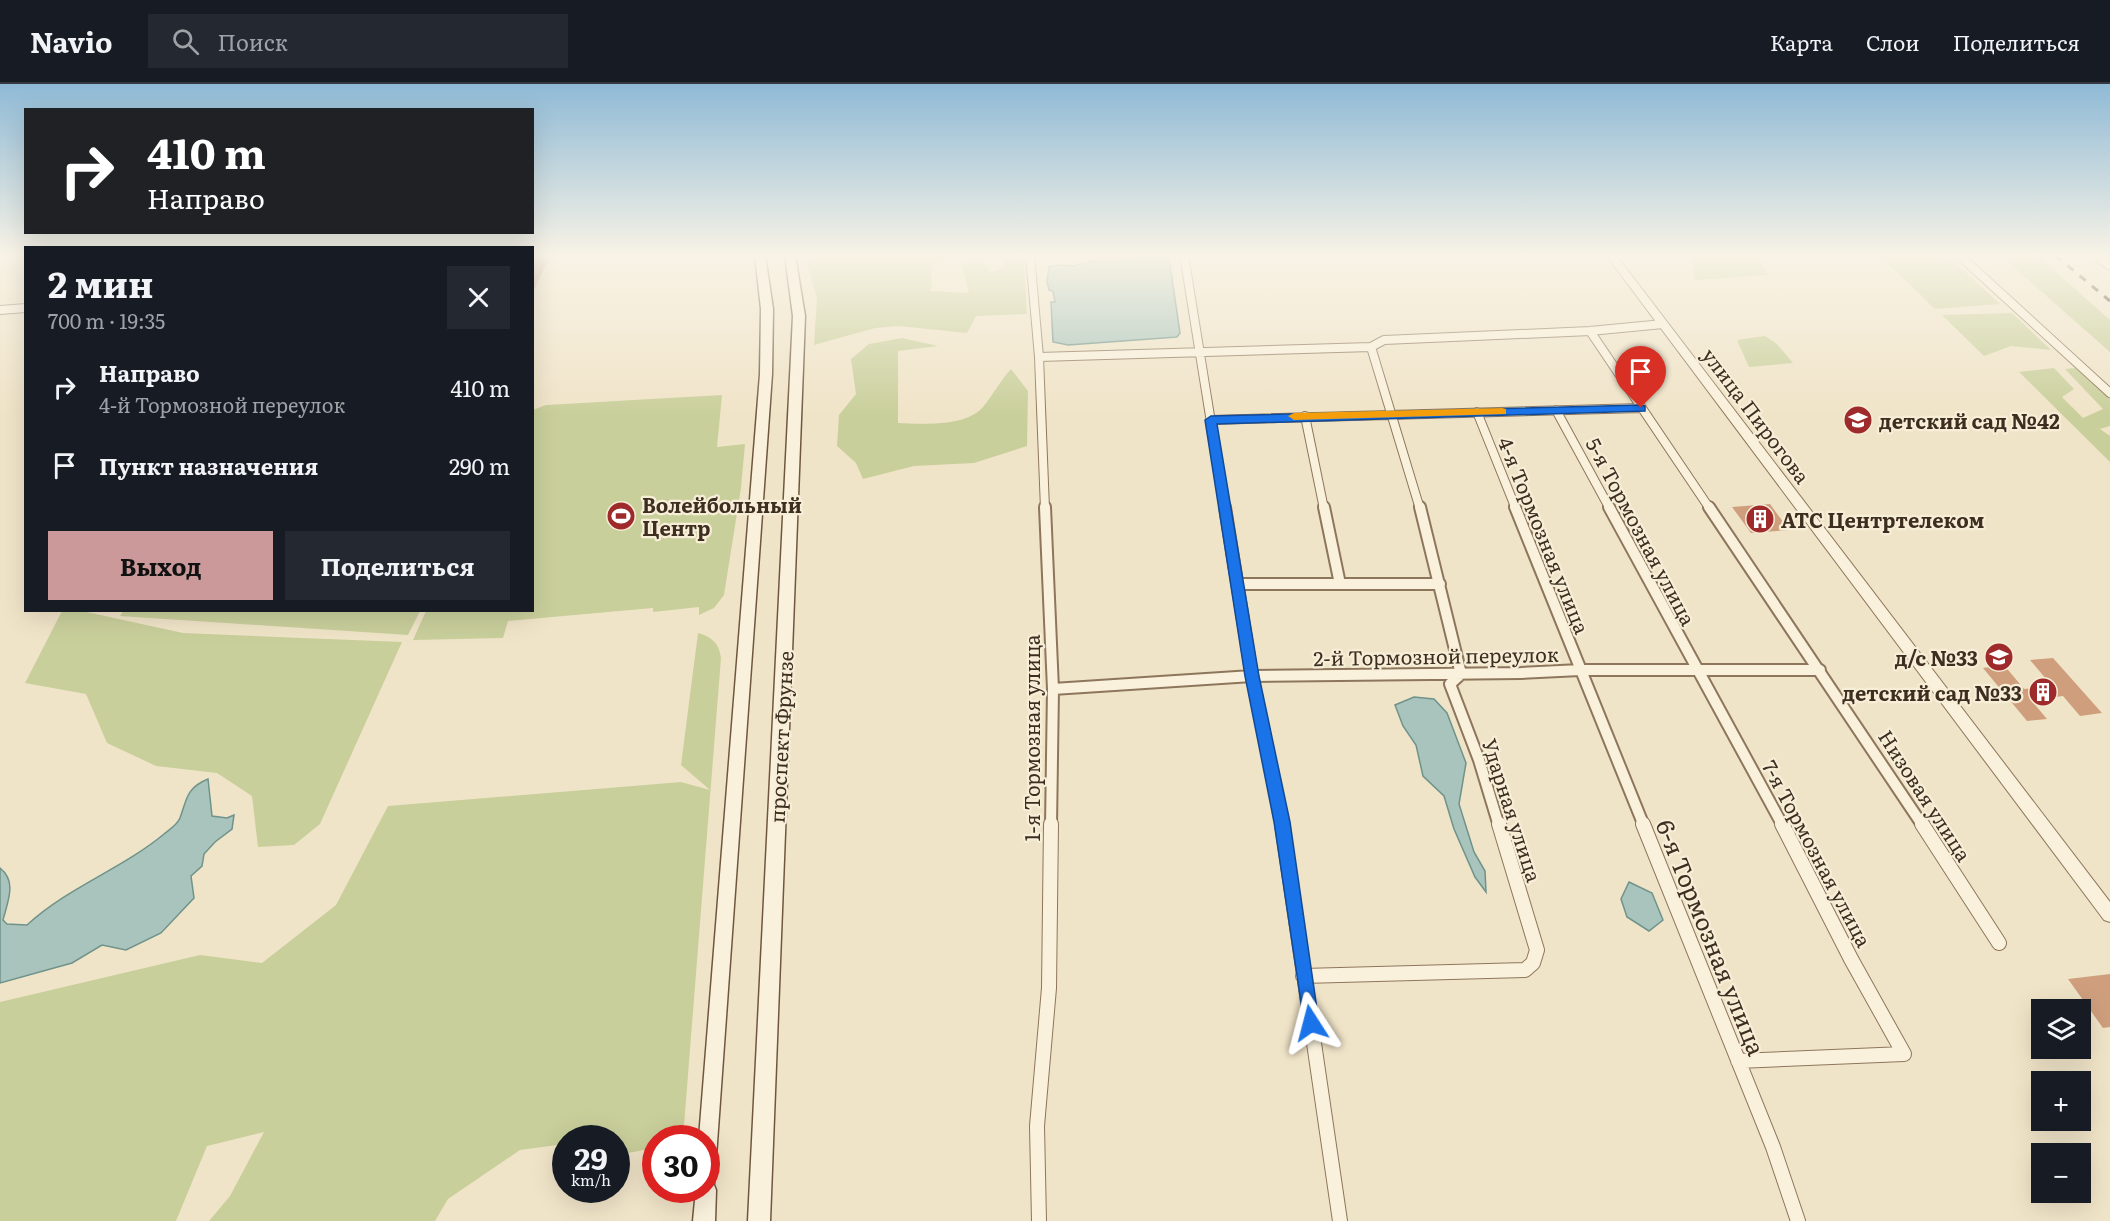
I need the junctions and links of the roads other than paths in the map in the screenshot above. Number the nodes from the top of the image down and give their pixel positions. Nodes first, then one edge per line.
1 (24, 308) edge
2 (768, 308) edge
3 (798, 308) edge
4 (1035, 308) edge
5 (1192, 308) edge
6 (1652, 308) edge
7 (2017, 308) edge
8 (0, 310) edge
9 (1664, 324) junction
10 (1590, 331) junction
11 (1371, 347) junction
12 (1198, 352) junction
13 (1039, 357) junction
14 (2110, 393) edge
15 (1641, 408) junction
16 (1556, 410) junction
17 (1478, 412) junction
18 (1394, 414) junction
19 (1305, 416) junction
20 (1211, 420) junction
21 (1238, 584) junction
22 (1340, 584) junction
23 (1440, 584) junction
24 (1580, 670) junction
25 (1696, 670) junction
26 (1820, 670) junction
27 (1461, 674) junction
28 (1252, 676) junction
29 (1053, 689) junction
30 (2110, 915) edge
31 (1999, 943) dead end
32 (1303, 976) junction
33 (1738, 1061) junction
34 (710, 1125) edge
35 (705, 1203) edge
36 (704, 1221) edge
37 (759, 1221) edge
38 (1039, 1221) edge
39 (1340, 1221) edge
40 (1798, 1221) edge

1 - 8 street
2 - 34 main road, проспект Фрунзе
3 - 37 main road, проспект Фрунзе
4 - 13 street, 1-я Тормозная улица
5 - 12 street
6 - 9 street, улица Пирогова
7 - 14 street
9 - 10 street
9 - 30 street, улица Пирогова
10 - 11 street
10 - 15 street
11 - 12 street
11 - 18 street
12 - 13 street
12 - 20 street
13 - 29 street, 1-я Тормозная улица
15 - 16 street
15 - 26 street
16 - 17 street
16 - 25 street, 5-я Тормозная улица
17 - 18 street
17 - 24 street, 4-я Тормозная улица
18 - 19 street
18 - 23 street
19 - 20 street
19 - 22 street
20 - 21 street
21 - 22 street
21 - 28 street
22 - 23 street
23 - 27 street
24 - 25 street, 2-й Тормозной переулок
24 - 27 street, 2-й Тормозной переулок
24 - 33 street, 6-я Тормозная улица
25 - 26 street, 2-й Тормозной переулок
25 - 33 street, 7-я Тормозная улица
26 - 31 street, Низовая улица
27 - 28 street, 2-й Тормозной переулок
27 - 32 street, Ударная улица
28 - 29 street, 2-й Тормозной переулок
28 - 32 street
29 - 38 street, 1-я Тормозная улица
32 - 39 street
33 - 40 street, 6-я Тормозная улица
35 - 36 main road

